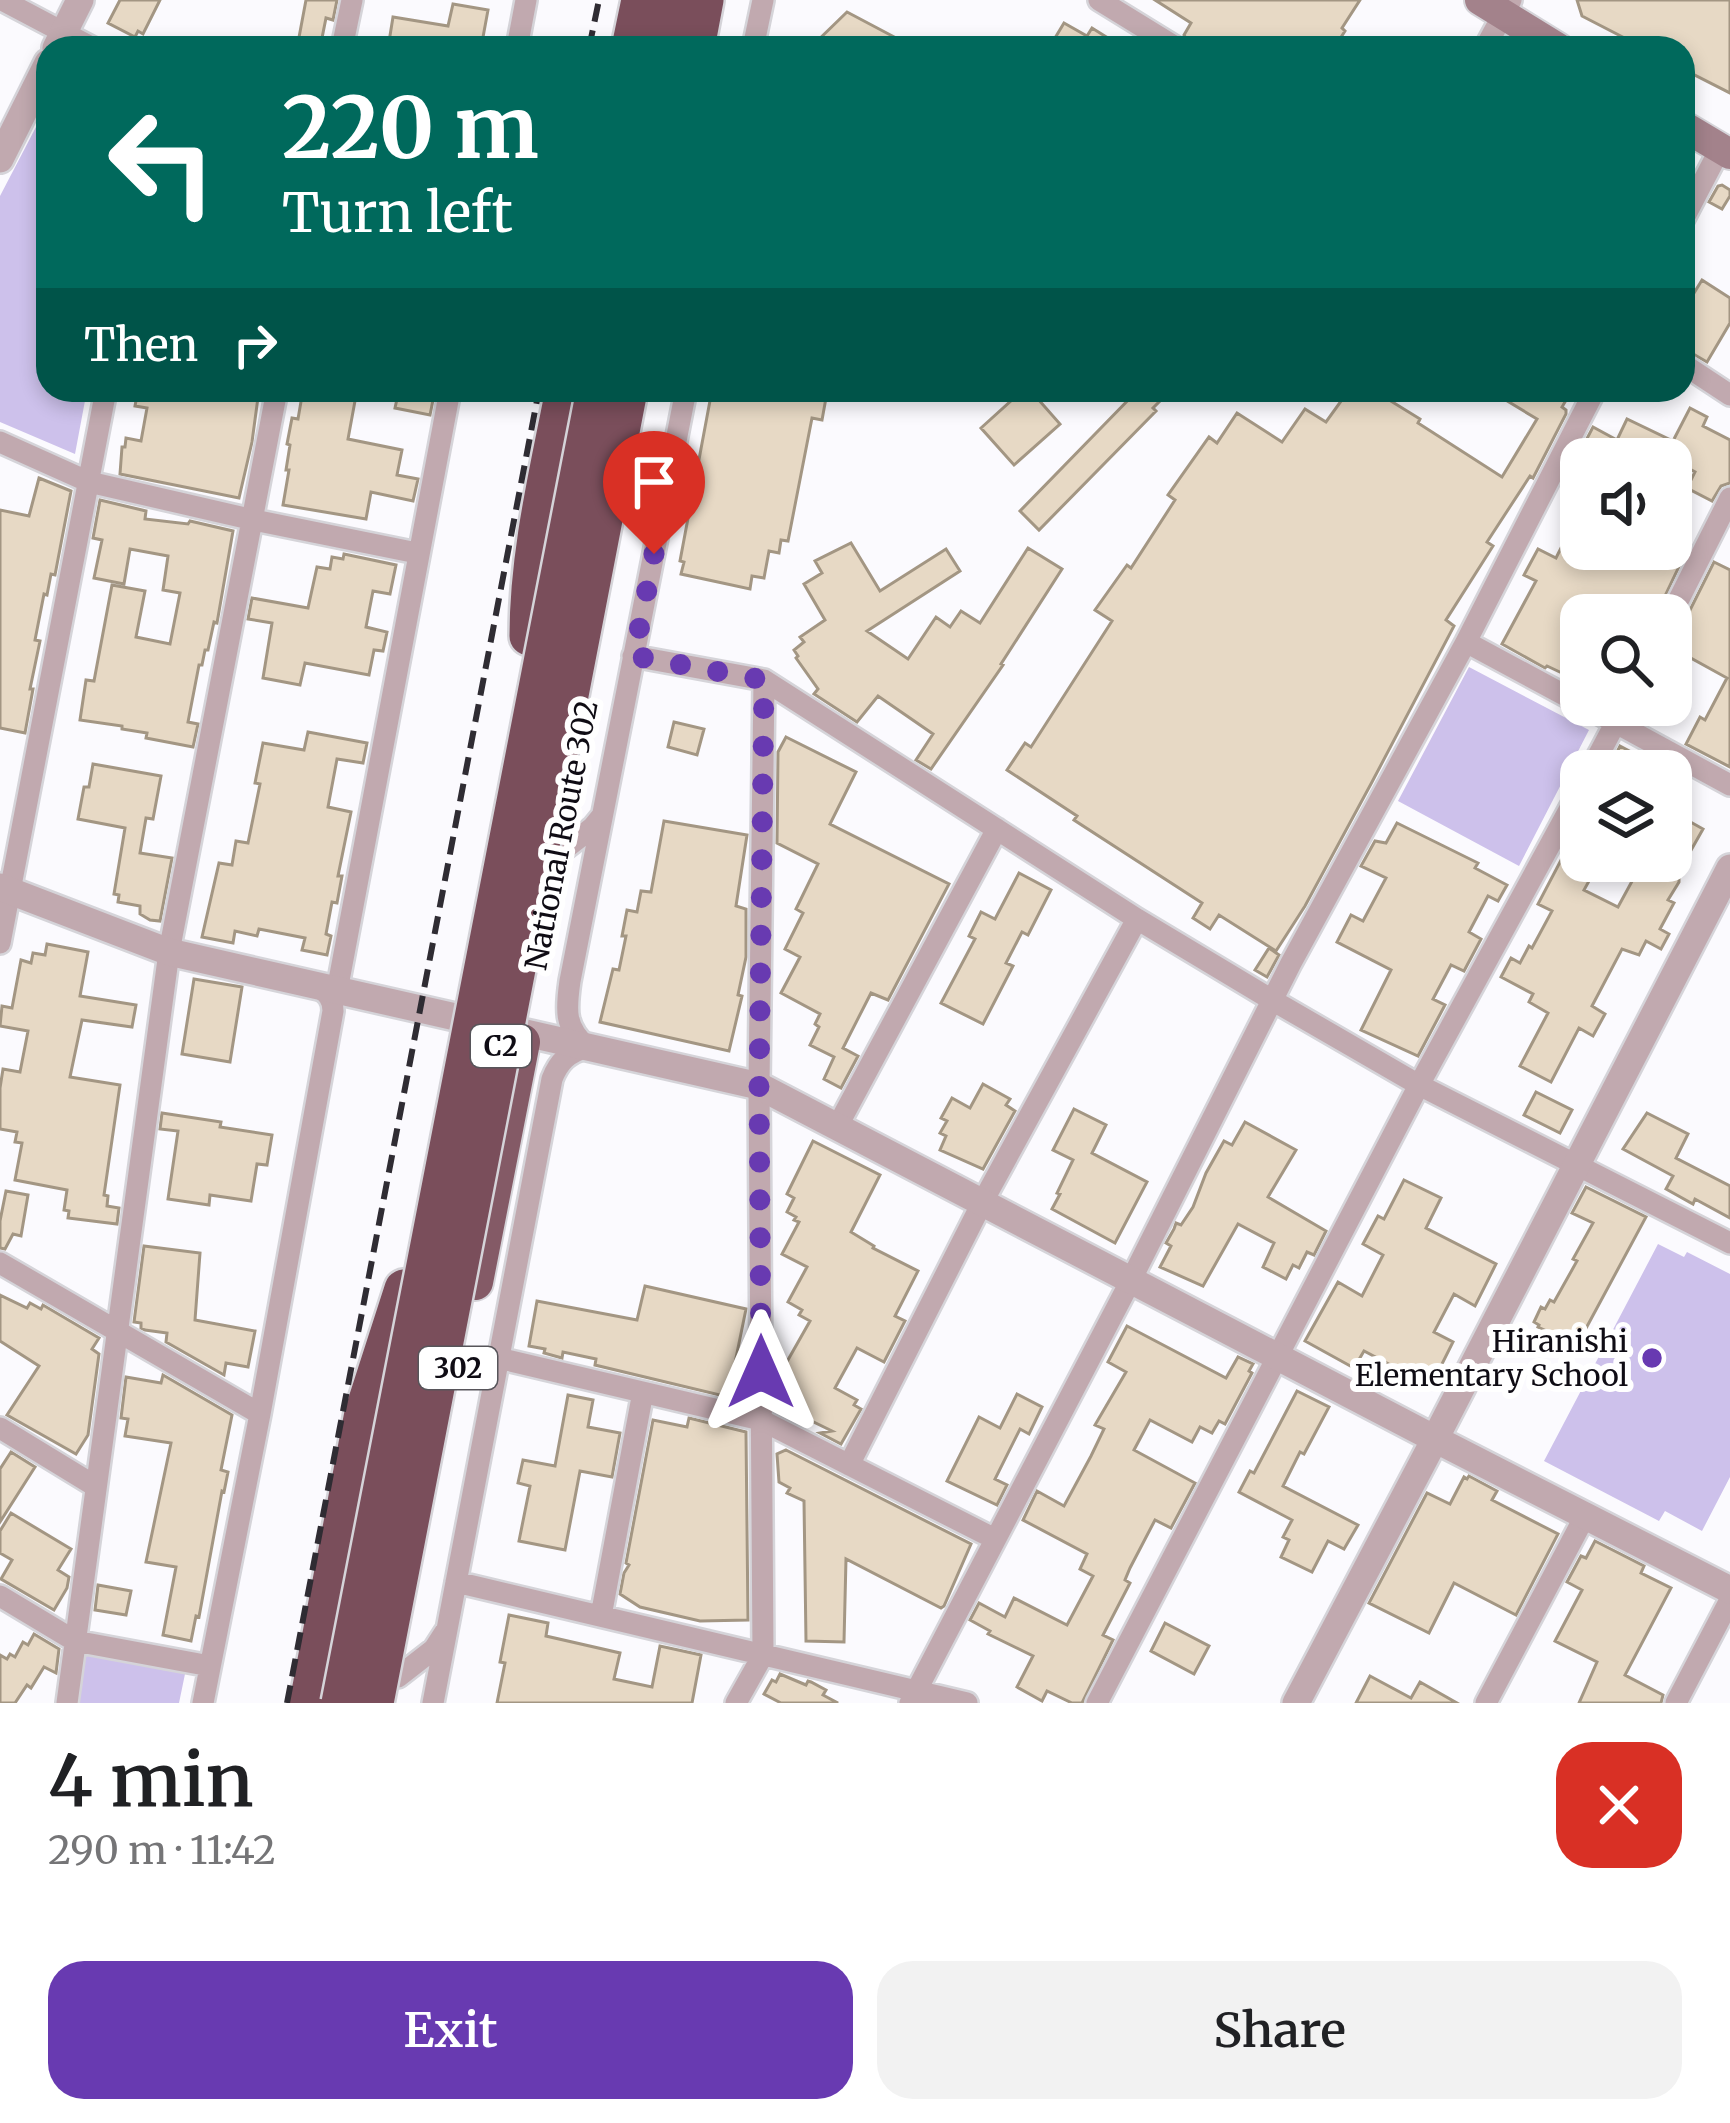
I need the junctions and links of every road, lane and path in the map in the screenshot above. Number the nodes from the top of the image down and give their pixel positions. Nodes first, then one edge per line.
1 (2, 0) edge
2 (80, 0) edge
3 (352, 0) edge
4 (526, 0) edge
5 (641, 0) edge
6 (652, 0) edge
7 (672, 0) edge
8 (704, 0) edge
9 (723, 0) edge
10 (763, 0) edge
11 (1099, 0) edge
12 (1498, 5) edge
13 (52, 36) edge
14 (62, 36) edge
15 (344, 36) edge
16 (519, 36) edge
17 (634, 36) edge
18 (645, 36) edge
19 (664, 36) edge
20 (697, 36) edge
21 (716, 36) edge
22 (756, 36) edge
23 (1158, 36) edge
24 (1489, 36) edge
25 (1541, 36) edge
26 (36, 87) edge
27 (1695, 133) edge
28 (1725, 152) edge
29 (0, 160) edge
30 (1695, 201) edge
31 (1695, 372) edge
32 (1730, 395) edge
33 (104, 402) edge
34 (275, 402) edge
35 (448, 402) edge
36 (563, 402) edge
37 (575, 402) edge
38 (593, 402) edge
39 (626, 402) edge
40 (645, 402) edge
41 (684, 402) edge
42 (1589, 402) edge
43 (0, 442) edge
44 (89, 482) junction
45 (1730, 498) edge
46 (254, 520) junction
47 (417, 553) junction
48 (1682, 594) edge
49 (529, 636) junction
50 (1466, 642) junction
51 (634, 656) junction
52 (764, 680) junction
53 (1560, 692) edge
54 (1639, 726) edge
55 (1730, 785) edge
56 (602, 815) junction
57 (1560, 826) edge
58 (997, 829) junction
59 (557, 855) junction
60 (1730, 868) edge
61 (5, 890) edge
62 (1137, 919) junction
63 (0, 943) edge
64 (169, 952) junction
65 (327, 989) junction
66 (1272, 1000) junction
67 (456, 1018) junction
68 (524, 1033) junction
69 (587, 1047) junction
70 (1419, 1085) junction
71 (759, 1086) junction
72 (837, 1127) junction
73 (500, 1154) junction
74 (1577, 1164) junction
75 (528, 1201) junction
76 (982, 1203) junction
77 (1728, 1237) edge
78 (0, 1263) edge
79 (1130, 1280) junction
80 (404, 1289) joint
81 (116, 1330) junction
82 (1278, 1357) junction
83 (498, 1358) junction
84 (643, 1392) junction
85 (260, 1414) junction
86 (761, 1420) junction
87 (0, 1428) edge
88 (1435, 1439) junction
89 (849, 1465) junction
90 (95, 1486) junction
91 (1586, 1516) junction
92 (995, 1539) junction
93 (456, 1582) junction
94 (1730, 1590) edge
95 (0, 1596) edge
96 (1730, 1600) edge
97 (601, 1616) junction
98 (447, 1626) junction
99 (75, 1641) junction
100 (763, 1654) junction
101 (210, 1666) junction
102 (388, 1694) edge
103 (913, 1697) edge
104 (321, 1699) edge
105 (67, 1703) edge
106 (203, 1703) edge
107 (433, 1703) edge
108 (736, 1703) edge
109 (967, 1703) edge
110 (1097, 1703) edge
111 (1296, 1703) edge
112 (1486, 1703) edge
113 (1676, 1703) edge

1 - 13 street
2 - 14 street
3 - 15 street
4 - 16 street
5 - 17 highway
6 - 18 highway
7 - 19 highway
8 - 20 highway
9 - 21 highway
10 - 22 street
11 - 23 street
12 - 24 street
12 - 25 main road
26 - 29 street
27 - 28 main road
28 - 30 street
31 - 32 street
33 - 44 street
34 - 46 street
35 - 47 street
36 - 49 highway
37 - 49 highway
38 - 104 highway, C2, bridge
39 - 102 highway, C2, bridge
40 - 59 highway, National Route 302 / 302
41 - 51 street
42 - 50 street
43 - 44 street
44 - 46 street
44 - 61 street
45 - 48 street
46 - 47 street
46 - 64 street
47 - 65 street
49 - 67 highway
50 - 53 street
50 - 66 street
51 - 52 street
51 - 56 street
52 - 58 street
52 - 71 street
54 - 55 street
56 - 59 street
56 - 69 street
57 - 70 street
58 - 62 street
58 - 72 street
59 - 68 highway, National Route 302 / 302
60 - 74 street
61 - 63 street
61 - 64 street
62 - 66 street
62 - 76 street
64 - 65 street
64 - 81 street
65 - 67 street
65 - 85 street
66 - 70 street
66 - 79 street
67 - 68 street
67 - 80 highway
68 - 69 street
68 - 73 highway, National Route 302 / 302
69 - 71 street
69 - 75 street
70 - 74 street
70 - 82 street
71 - 72 street
71 - 86 street
72 - 76 street
73 - 75 street
73 - 102 highway, National Route 302 / 302
74 - 77 street
74 - 88 street
75 - 83 street
76 - 79 street
76 - 89 street
78 - 81 street
79 - 82 street
79 - 92 street
80 - 104 highway
81 - 85 street
81 - 90 street
82 - 88 street
82 - 110 street
83 - 84 street
83 - 93 street
84 - 86 street
84 - 97 street
85 - 101 street
86 - 89 street
86 - 100 street
87 - 90 street
88 - 91 street
88 - 111 street
89 - 92 street
90 - 99 street
91 - 94 street
91 - 112 street
92 - 103 street
93 - 97 street
93 - 98 street
95 - 99 street
96 - 113 street
97 - 100 street
98 - 102 street
98 - 107 street
99 - 101 street
99 - 105 street
100 - 103 street
100 - 108 street
101 - 106 street
103 - 109 street

